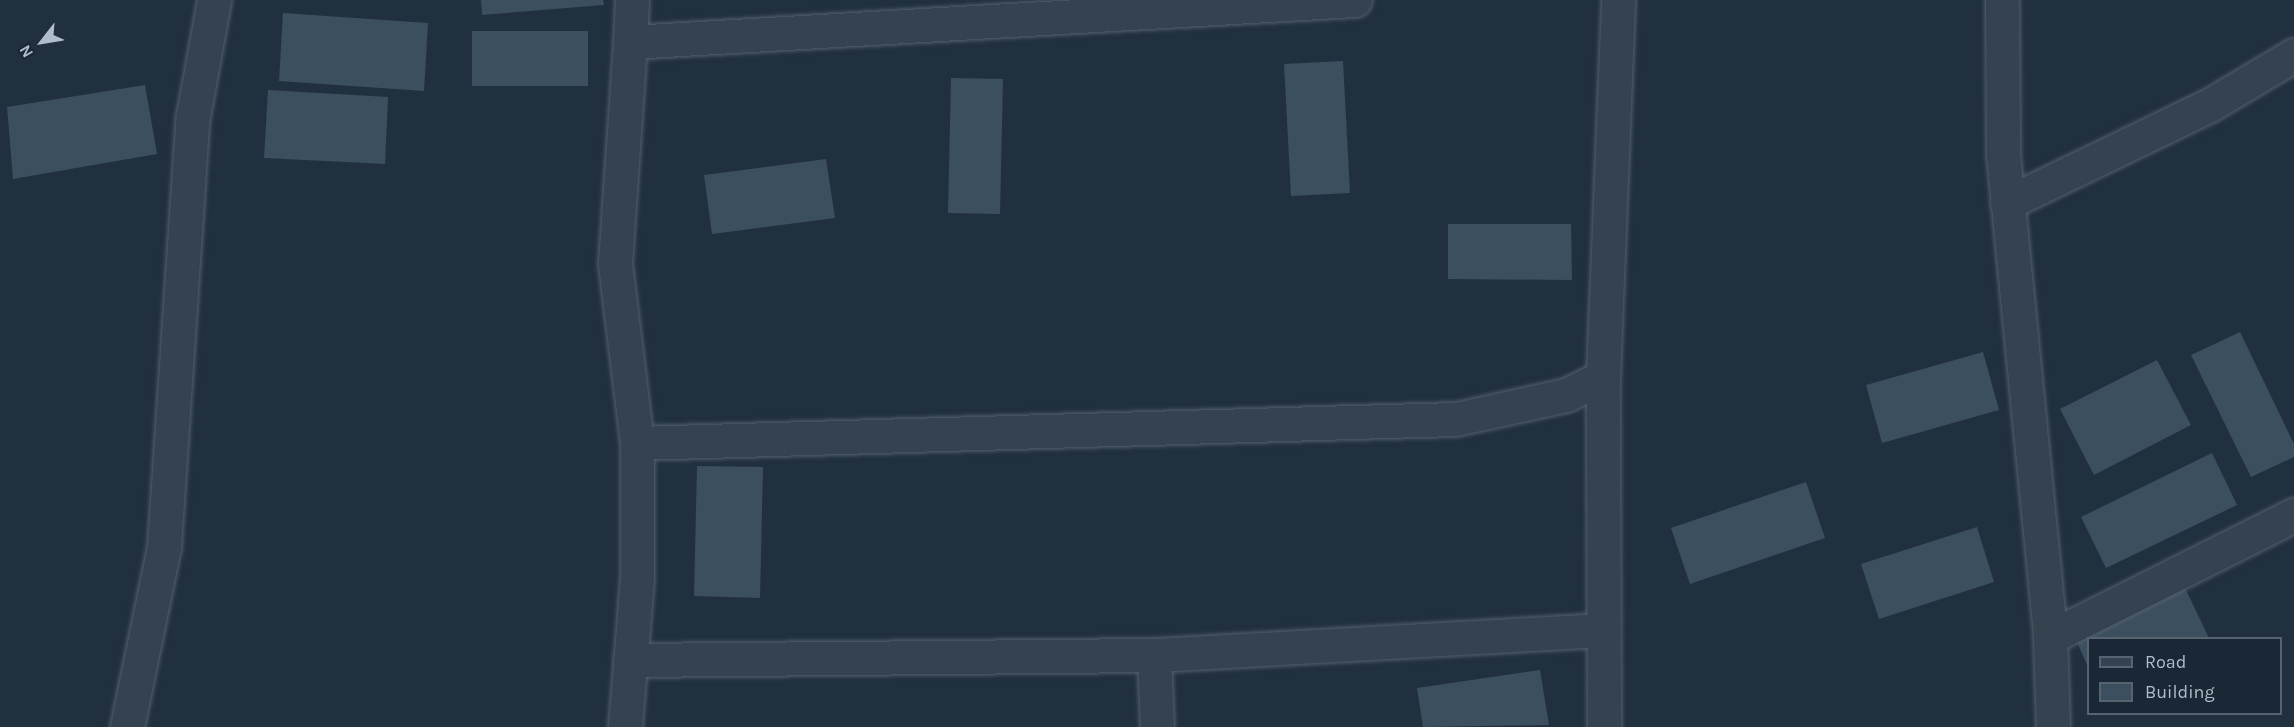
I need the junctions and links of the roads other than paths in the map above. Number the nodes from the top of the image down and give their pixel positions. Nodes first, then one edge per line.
1 (214, 0) edge
2 (632, 0) edge
3 (1355, 0) edge
4 (1618, 0) edge
5 (2002, 0) edge
6 (630, 42) junction
7 (2294, 55) edge
8 (2007, 203) junction
9 (1604, 377) junction
10 (637, 444) junction
11 (2294, 515) edge
12 (1603, 630) junction
13 (2050, 637) junction
14 (1154, 655) junction
15 (630, 660) junction
16 (127, 727) edge
17 (625, 727) edge
18 (1157, 727) edge
19 (1604, 727) edge
20 (2053, 727) edge

1 - 16 street
2 - 6 street
3 - 6 street
4 - 9 street
5 - 8 street
6 - 10 street
7 - 8 street
8 - 13 street
9 - 10 street
9 - 12 street
10 - 15 street
11 - 13 street
12 - 14 street
12 - 19 street
13 - 20 street
14 - 15 street
14 - 18 street
15 - 17 street

